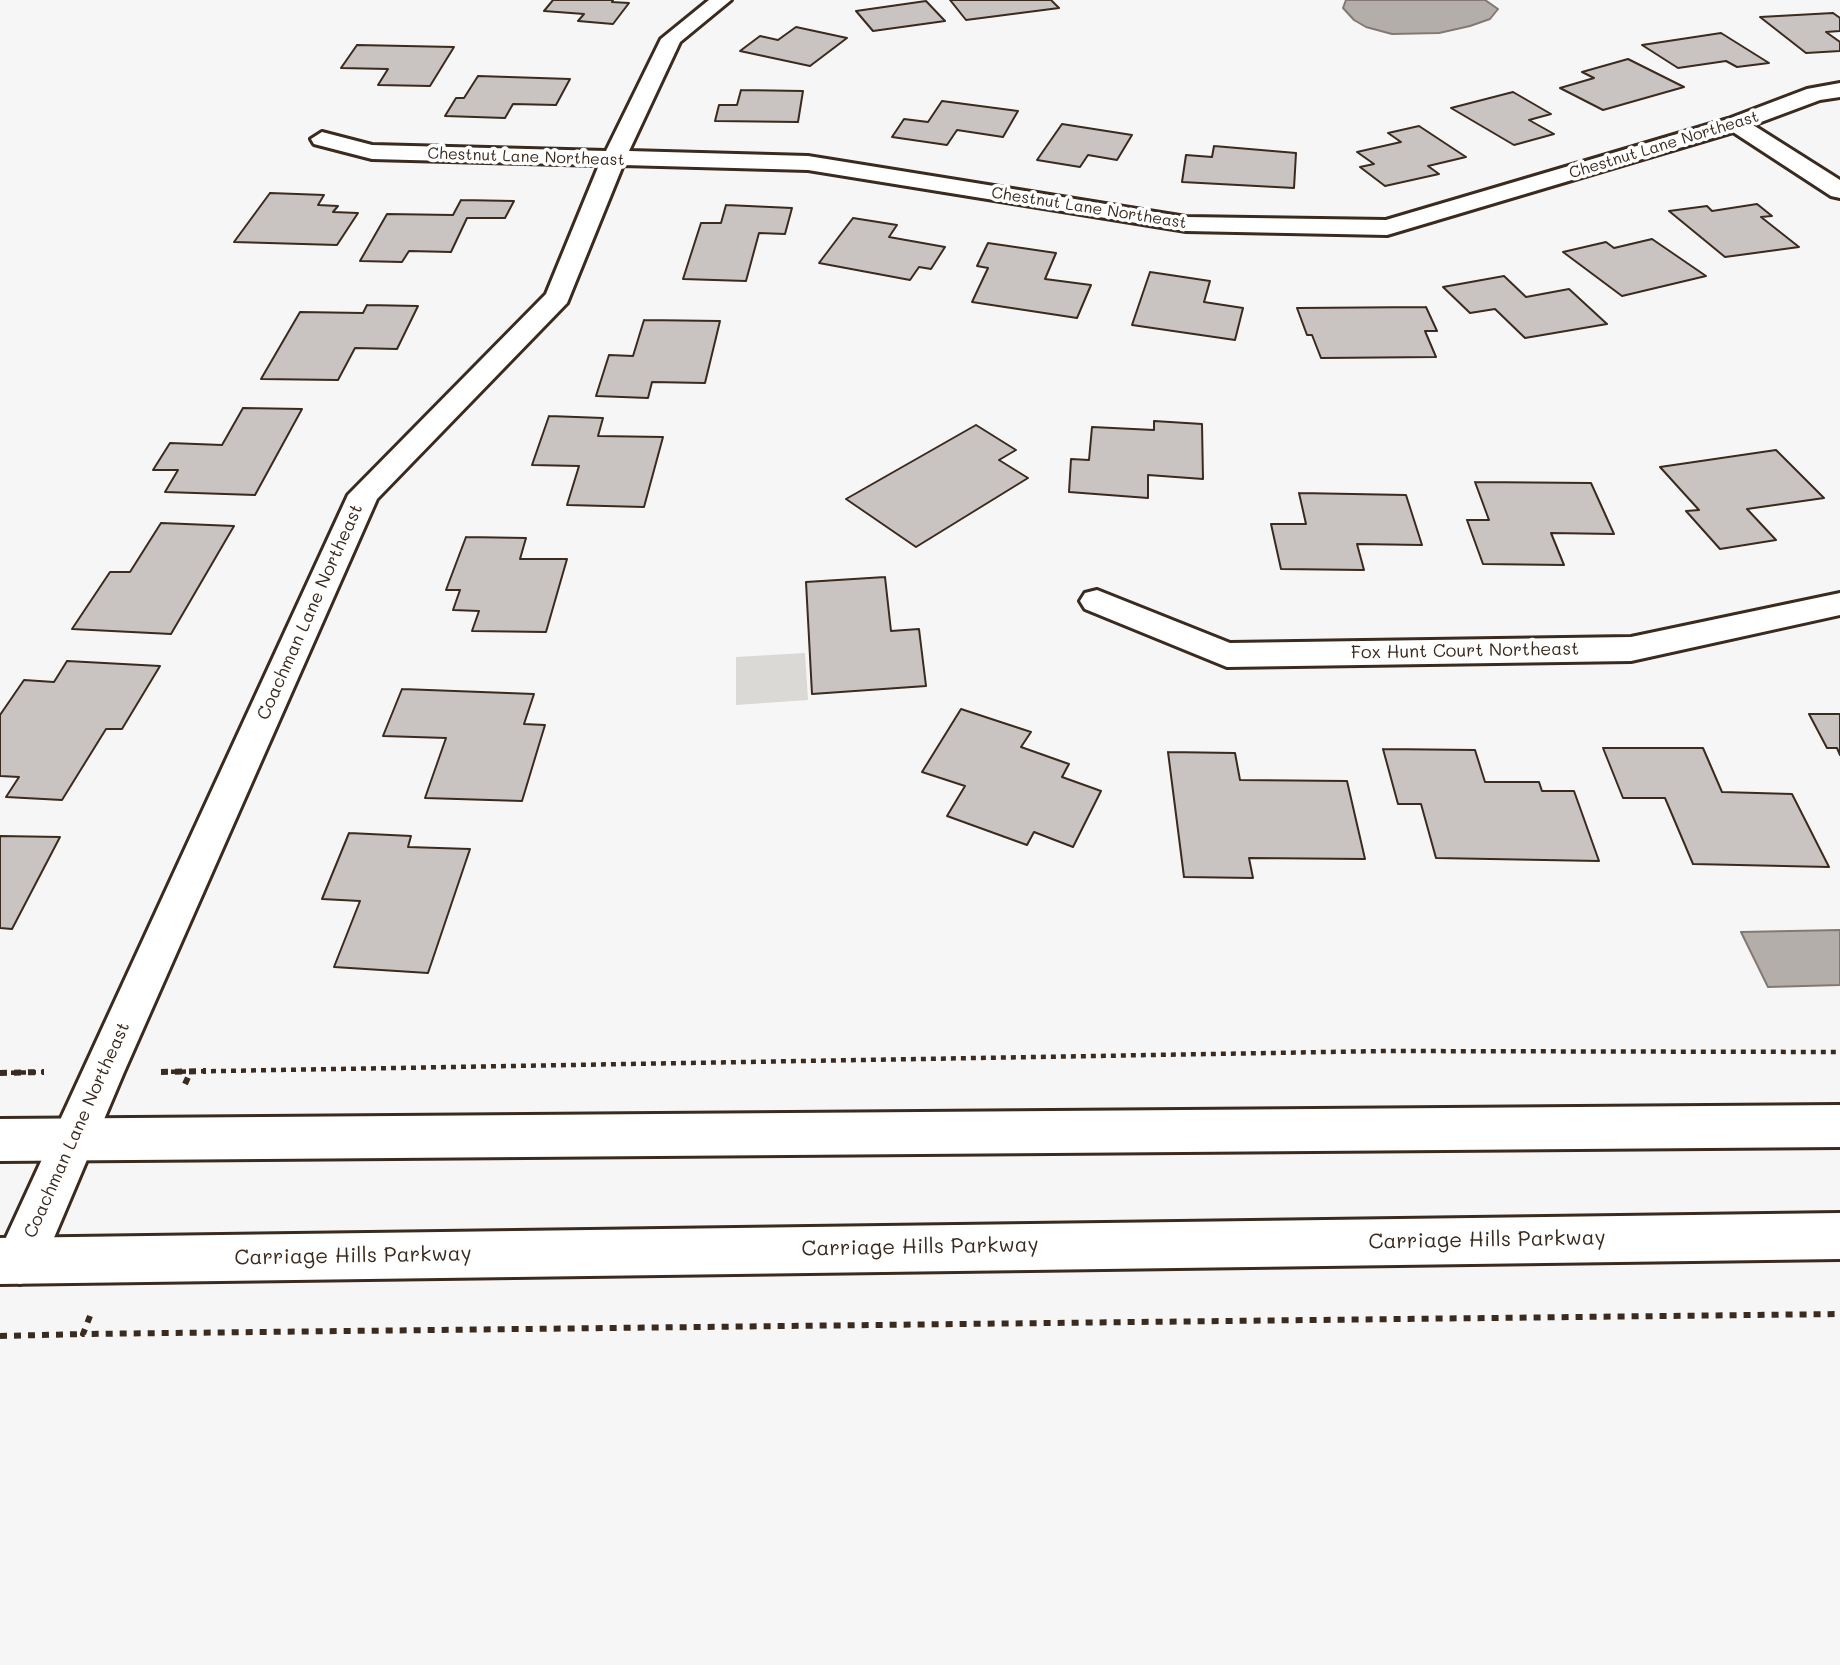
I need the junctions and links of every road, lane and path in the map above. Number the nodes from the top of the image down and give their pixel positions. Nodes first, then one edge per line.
1 (721, 0) edge
2 (1840, 90) edge
3 (1736, 124) junction
4 (322, 139) dead end
5 (613, 160) junction
6 (1840, 191) edge
7 (1097, 601) dead end
8 (1840, 604) edge
9 (1840, 1052) edge
10 (102, 1072) junction
11 (0, 1073) edge
12 (1840, 1126) edge
13 (0, 1140) edge
14 (72, 1140) junction
15 (1840, 1236) edge
16 (10, 1261) edge
17 (83, 1334) dead end
18 (0, 1336) edge

1 - 5 street, Coachman Lane Northeast
2 - 3 street, Chestnut Lane Northeast
3 - 5 street, Chestnut Lane Northeast
3 - 6 street
4 - 5 street, Chestnut Lane Northeast
5 - 10 street, Coachman Lane Northeast
7 - 8 street, Fox Hunt Court Northeast
9 - 10 path
10 - 11 path
10 - 14 street, Coachman Lane Northeast
12 - 14 street
13 - 14 street
14 - 16 street, Coachman Lane Northeast
15 - 16 street, Carriage Hills Parkway
17 - 18 path

